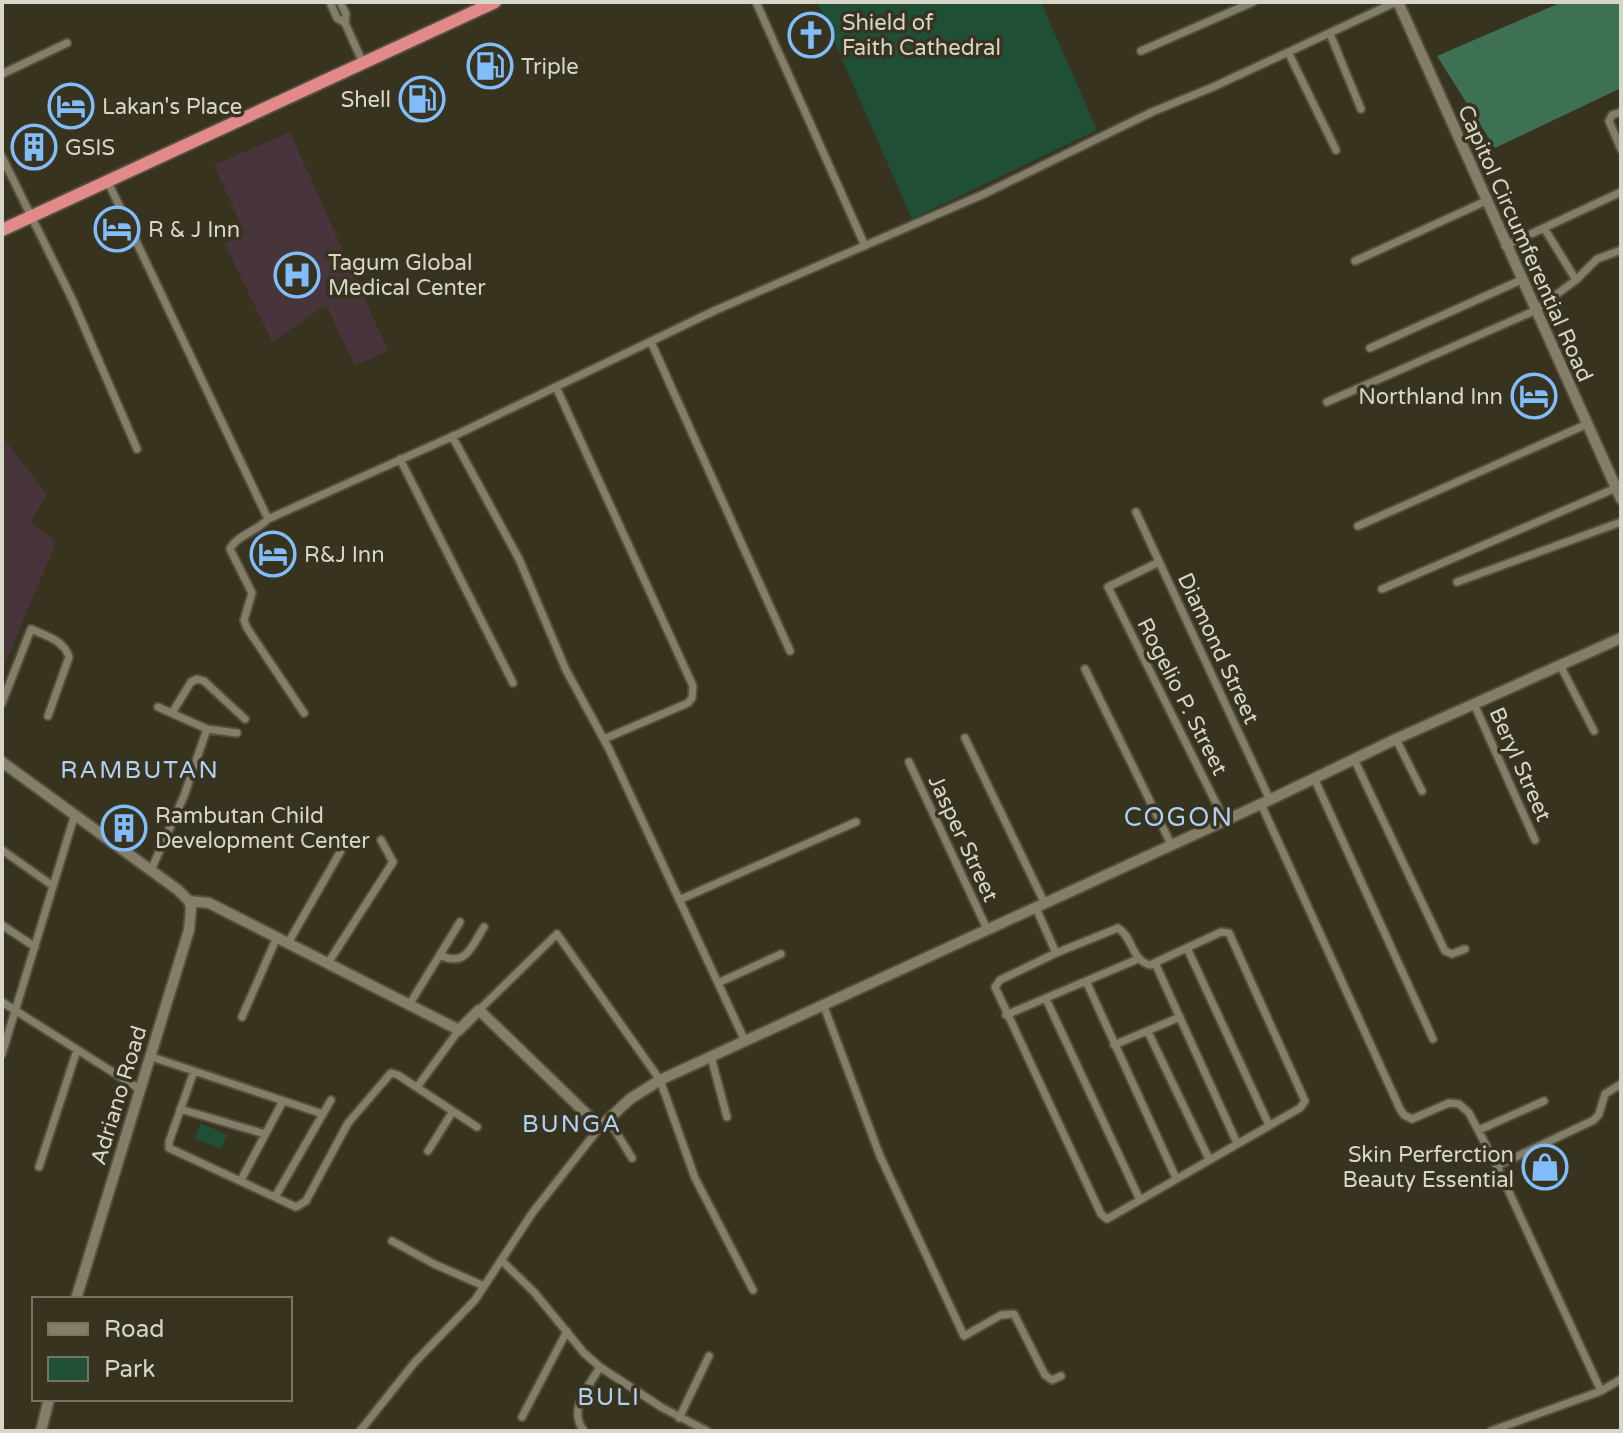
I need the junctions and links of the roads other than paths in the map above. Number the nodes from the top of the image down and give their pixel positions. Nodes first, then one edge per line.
1 (330, 2) edge
2 (340, 2) edge
3 (495, 2) edge
4 (756, 2) edge
5 (1253, 2) edge
6 (1397, 2) edge
7 (345, 23) junction
8 (1330, 34) junction
9 (67, 43) dead end
10 (1141, 51) dead end
11 (1288, 52) junction
12 (363, 63) junction
13 (2, 74) edge
14 (1361, 109) dead end
15 (1621, 112) edge
16 (1621, 149) edge
17 (1336, 150) dead end
18 (2, 157) edge
19 (108, 182) junction
20 (1621, 192) edge
21 (1486, 201) junction
22 (31, 217) junction
23 (1544, 228) junction
24 (2, 230) edge
25 (865, 246) junction
26 (1505, 246) junction
27 (1621, 250) edge
28 (1355, 261) dead end
29 (1521, 280) junction
30 (1576, 280) junction
31 (1534, 311) junction
32 (651, 342) junction
33 (1370, 348) dead end
34 (556, 387) junction
35 (1327, 402) dead end
36 (1585, 425) junction
37 (452, 436) junction
38 (137, 449) dead end
39 (400, 459) junction
40 (1616, 488) junction
41 (1621, 499) edge
42 (1136, 512) dead end
43 (268, 519) junction
44 (1621, 522) edge
45 (1358, 526) dead end
46 (1159, 562) junction
47 (1457, 582) dead end
48 (1382, 589) dead end
49 (1621, 638) edge
50 (790, 651) dead end
51 (1560, 665) junction
52 (1085, 669) dead end
53 (513, 683) dead end
54 (2, 703) edge
55 (1474, 704) junction
56 (158, 707) dead end
57 (172, 713) junction
58 (304, 713) dead end
59 (48, 716) dead end
60 (245, 719) dead end
61 (207, 729) junction
62 (1594, 731) dead end
63 (237, 733) dead end
64 (965, 738) dead end
65 (604, 739) junction
66 (1396, 739) junction
67 (1354, 759) junction
68 (2, 762) edge
69 (909, 762) dead end
70 (1314, 778) junction
71 (1422, 791) dead end
72 (1266, 802) junction
73 (75, 814) junction
74 (1225, 821) junction
75 (856, 822) dead end
76 (381, 840) dead end
77 (1535, 840) dead end
78 (346, 842) dead end
79 (1172, 846) junction
80 (2, 850) edge
81 (151, 870) junction
82 (53, 886) junction
83 (679, 900) junction
84 (189, 901) junction
85 (1040, 906) junction
86 (460, 922) dead end
87 (2, 925) edge
88 (484, 927) dead end
89 (987, 929) junction
90 (277, 937) junction
91 (288, 943) junction
92 (35, 947) junction
93 (1187, 948) junction
94 (1465, 949) dead end
95 (1056, 953) junction
96 (781, 954) dead end
97 (440, 955) junction
98 (1138, 959) junction
99 (328, 963) junction
100 (1155, 963) junction
101 (1086, 981) junction
102 (718, 983) junction
103 (1046, 999) junction
104 (2, 1002) edge
105 (823, 1004) junction
106 (409, 1005) junction
107 (479, 1010) junction
108 (16, 1011) junction
109 (1006, 1015) junction
110 (242, 1017) dead end
111 (1180, 1017) junction
112 (459, 1030) junction
113 (1148, 1032) junction
114 (1433, 1039) dead end
115 (745, 1041) junction
116 (1114, 1045) junction
117 (77, 1050) junction
118 (2, 1054) edge
119 (152, 1057) junction
120 (711, 1057) junction
121 (194, 1071) junction
122 (660, 1080) junction
123 (1621, 1084) edge
124 (417, 1087) junction
125 (141, 1090) junction
126 (331, 1100) dead end
127 (283, 1101) junction
128 (1544, 1101) dead end
129 (180, 1109) junction
130 (453, 1111) junction
131 (323, 1114) junction
132 (727, 1117) dead end
133 (608, 1119) junction
134 (1269, 1125) junction
135 (477, 1127) dead end
136 (600, 1127) junction
137 (1479, 1130) junction
138 (265, 1134) junction
139 (1237, 1143) junction
140 (428, 1151) dead end
141 (632, 1158) dead end
142 (1209, 1159) junction
143 (1497, 1166) junction
144 (39, 1167) dead end
145 (1176, 1178) junction
146 (241, 1180) junction
147 (275, 1197) junction
148 (1140, 1200) junction
149 (392, 1241) dead end
150 (501, 1260) junction
151 (484, 1286) junction
152 (753, 1290) dead end
153 (77, 1297) edge
154 (567, 1331) junction
155 (709, 1356) dead end
156 (600, 1367) junction
157 (1061, 1376) dead end
158 (1621, 1379) edge
159 (1601, 1391) junction
160 (48, 1401) edge
161 (522, 1417) dead end
162 (679, 1418) junction
163 (366, 1429) edge
164 (41, 1431) edge
165 (584, 1431) edge
166 (707, 1431) edge
167 (1491, 1431) edge

1 - 7 street
2 - 7 street
3 - 12 highway
4 - 25 street
5 - 10 street
6 - 8 street
6 - 21 street, Capitol Circumferential Road
7 - 12 street
8 - 11 street
8 - 14 street
9 - 13 street
11 - 17 street
11 - 25 street
12 - 19 highway
15 - 16 street
18 - 22 street
19 - 22 highway
19 - 43 street
20 - 23 street
21 - 26 street, Capitol Circumferential Road
21 - 28 street
22 - 24 highway
22 - 38 street
23 - 26 street
23 - 30 street
25 - 32 street
26 - 29 street, Capitol Circumferential Road
27 - 30 street
29 - 31 street, Capitol Circumferential Road
29 - 33 street
30 - 31 street
31 - 35 street
31 - 36 street, Capitol Circumferential Road
32 - 34 street
32 - 50 street
34 - 37 street
34 - 65 street
36 - 40 street, Capitol Circumferential Road
36 - 45 street
37 - 39 street
37 - 65 street
39 - 43 street
39 - 53 street
40 - 41 street, Capitol Circumferential Road
40 - 48 street
42 - 46 street, Diamond Street
43 - 58 street
44 - 47 street
46 - 72 street, Diamond Street
46 - 74 street, Rogelio P. Street
49 - 51 street
51 - 55 street
51 - 62 street
52 - 79 street
54 - 59 street
55 - 66 street
55 - 77 street, Beryl Street
56 - 57 street
57 - 60 street
57 - 61 street
61 - 63 street
61 - 81 street
64 - 85 street
65 - 83 street
66 - 67 street
66 - 71 street
67 - 70 street
67 - 94 street
68 - 73 street
69 - 89 street, Jasper Street
70 - 72 street
70 - 114 street
72 - 74 street
72 - 137 street, Diamond Street
73 - 81 street
73 - 82 street
74 - 79 street
75 - 83 street
76 - 99 street
78 - 91 street
79 - 85 street
80 - 82 street
81 - 84 street
82 - 92 street
83 - 102 street
84 - 90 street
84 - 119 street, Adriano Road
85 - 89 street
85 - 95 street
86 - 97 street
87 - 92 street
88 - 97 street
89 - 105 street
90 - 91 street
90 - 110 street
91 - 99 street
92 - 108 street
93 - 100 street
93 - 134 street
93 - 134 street
95 - 98 street
95 - 109 street
96 - 102 street
97 - 106 street
98 - 100 street
98 - 101 street
99 - 106 street
100 - 111 street
101 - 103 street
101 - 116 street
102 - 115 street
103 - 109 street
103 - 148 street
104 - 108 street
105 - 115 street
105 - 157 street
106 - 112 street
107 - 112 street
107 - 122 street
107 - 136 street
108 - 117 street
108 - 118 street
109 - 148 street
111 - 113 street
111 - 139 street
112 - 124 street
113 - 116 street
113 - 142 street
115 - 120 street
116 - 145 street
117 - 125 street
117 - 144 street
119 - 121 street
119 - 125 street, Adriano Road
120 - 122 street
120 - 132 street
121 - 127 street
121 - 129 street
122 - 133 street
122 - 152 street
123 - 143 street
124 - 130 street
124 - 147 street
125 - 153 street, Adriano Road
126 - 131 street
127 - 131 street
127 - 138 street
128 - 137 street
129 - 138 street
129 - 146 street
130 - 135 street
130 - 140 street
131 - 147 street
133 - 136 street
133 - 141 street
134 - 139 street
136 - 150 street
137 - 143 street
138 - 146 street
139 - 142 street
142 - 145 street
143 - 159 street
145 - 148 street
146 - 147 street
149 - 151 street
150 - 151 street
150 - 154 street
151 - 163 street
154 - 156 street
154 - 161 street
155 - 162 street
156 - 162 street
156 - 165 street
158 - 159 street
159 - 167 street
160 - 164 street
162 - 166 street

